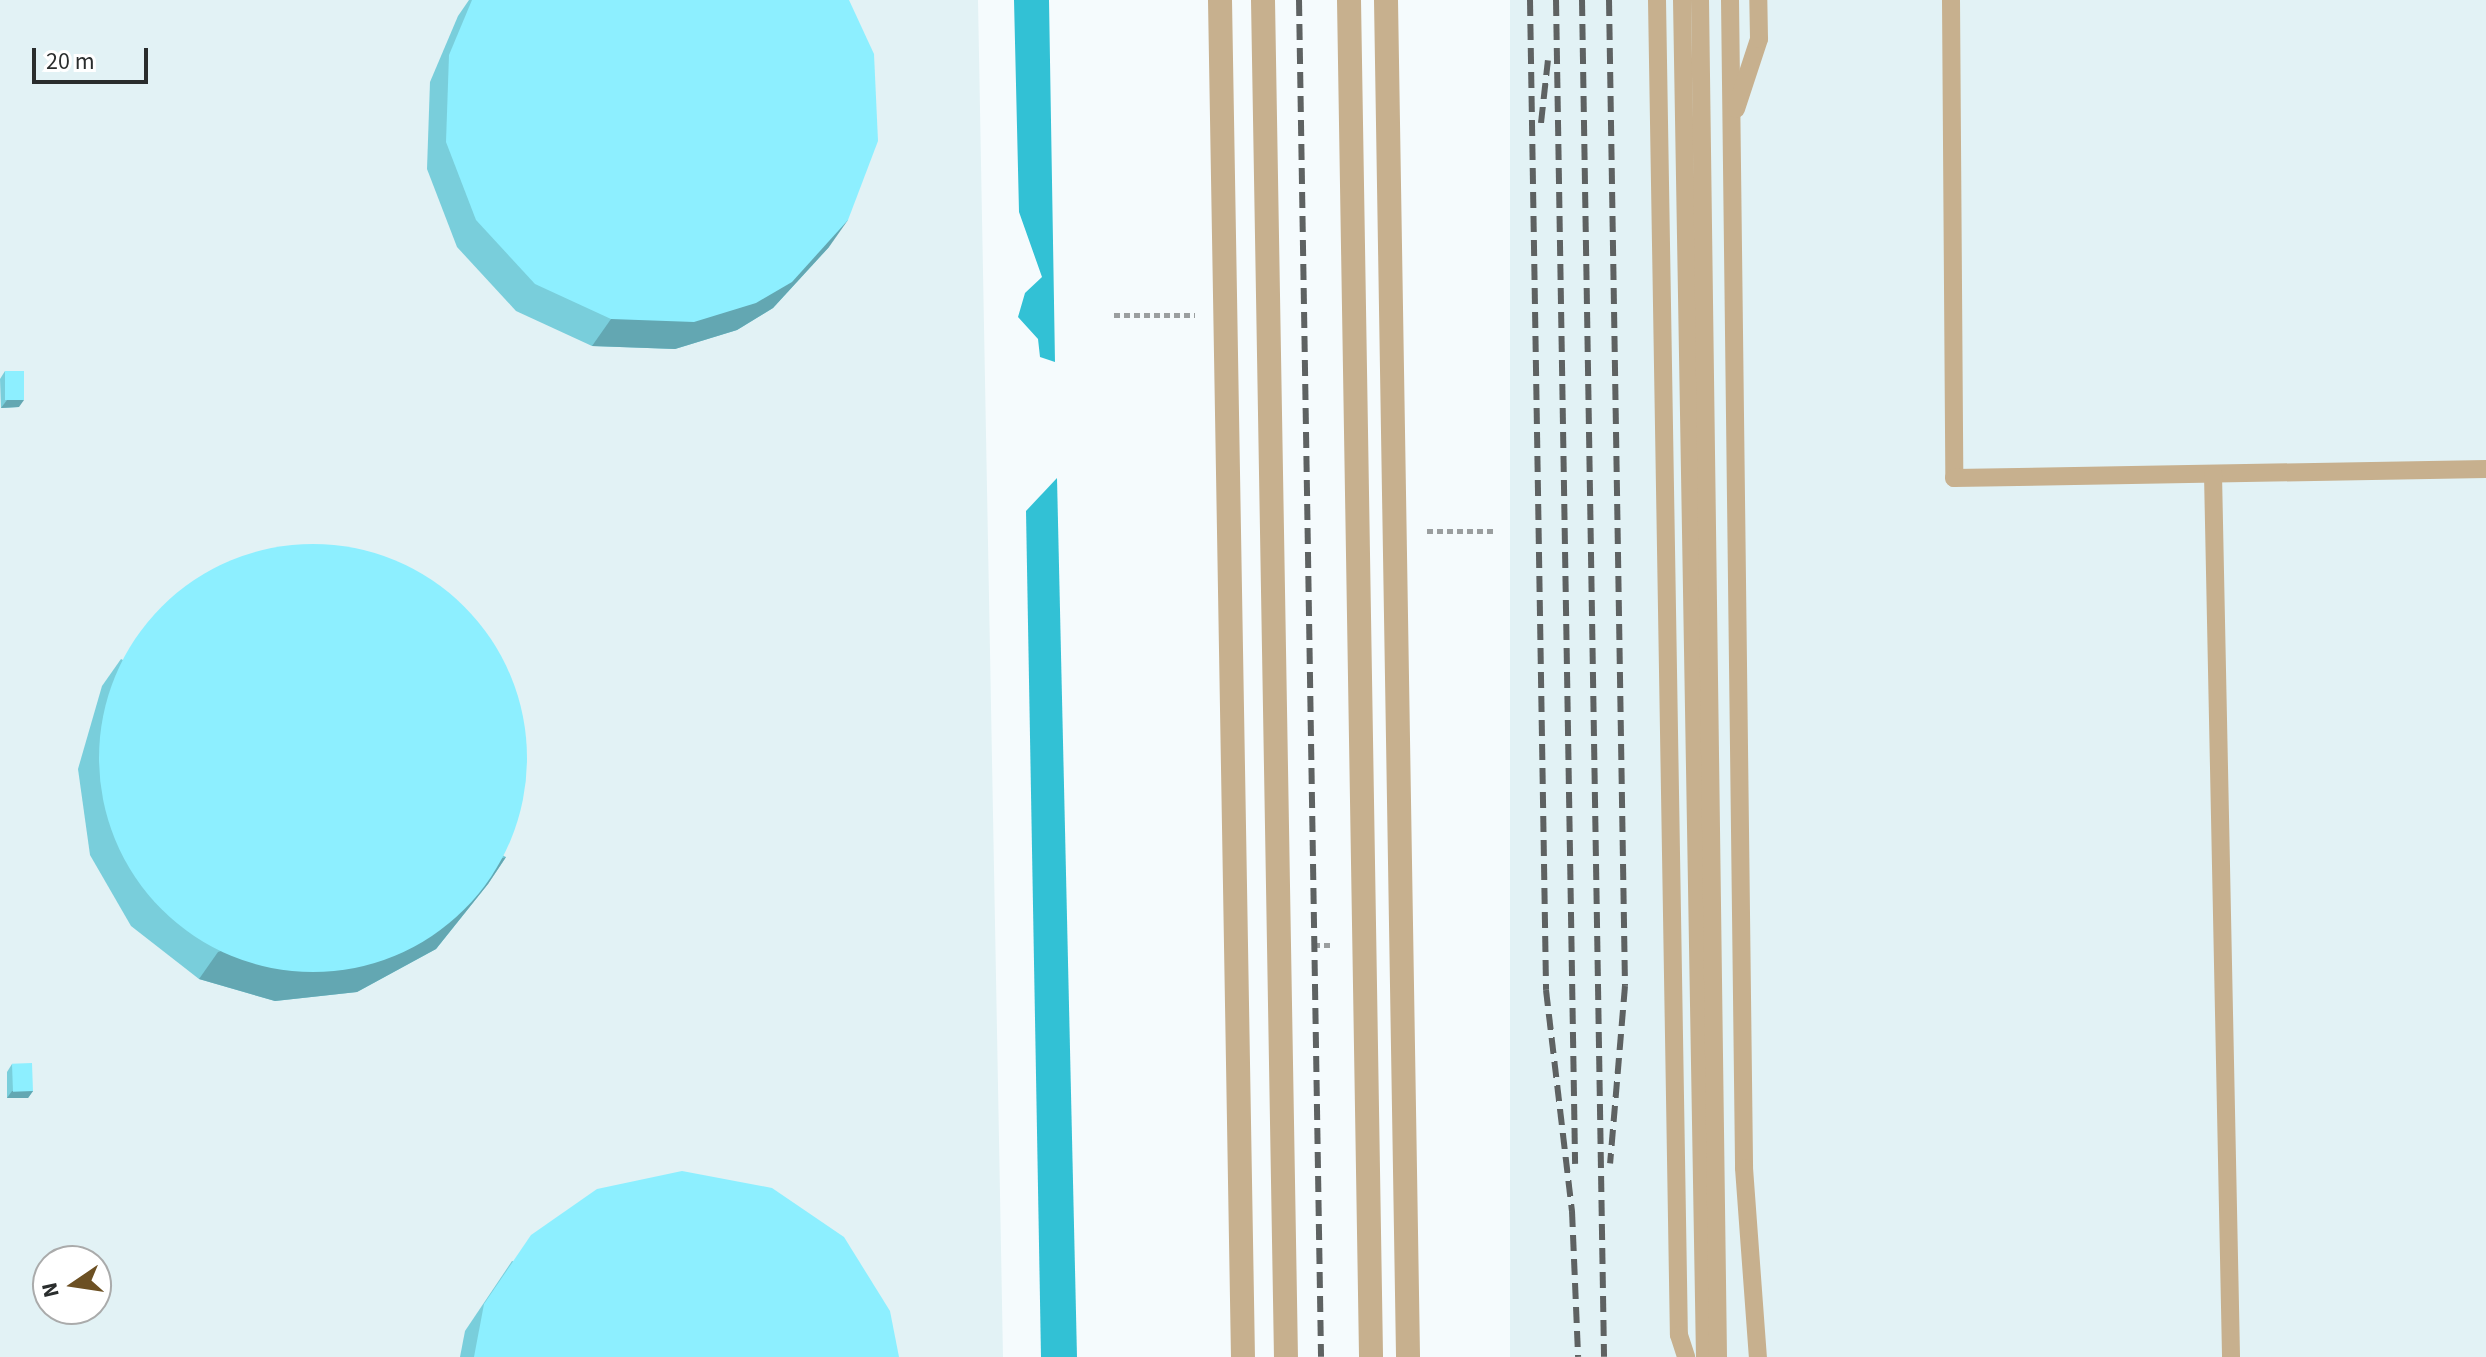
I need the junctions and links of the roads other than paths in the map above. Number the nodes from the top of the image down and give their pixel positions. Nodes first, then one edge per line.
1 (1220, 0) edge
2 (1263, 0) edge
3 (1349, 0) edge
4 (1386, 0) edge
5 (1657, 0) edge
6 (1682, 0) edge
7 (1700, 0) edge
8 (1730, 0) edge
9 (1758, 0) edge
10 (1951, 0) edge
11 (1732, 123) junction
12 (2486, 469) edge
13 (2213, 474) junction
14 (1243, 1357) edge
15 (1286, 1357) edge
16 (1371, 1357) edge
17 (1408, 1357) edge
18 (1686, 1357) edge
19 (1705, 1357) edge
20 (1718, 1357) edge
21 (1758, 1357) edge
22 (2231, 1357) edge

1 - 14 street
2 - 15 street
3 - 16 street
4 - 17 street
5 - 18 lane
6 - 19 lane
7 - 20 lane
8 - 11 lane
9 - 11 lane
10 - 13 lane
11 - 21 lane
12 - 13 lane
13 - 22 lane

